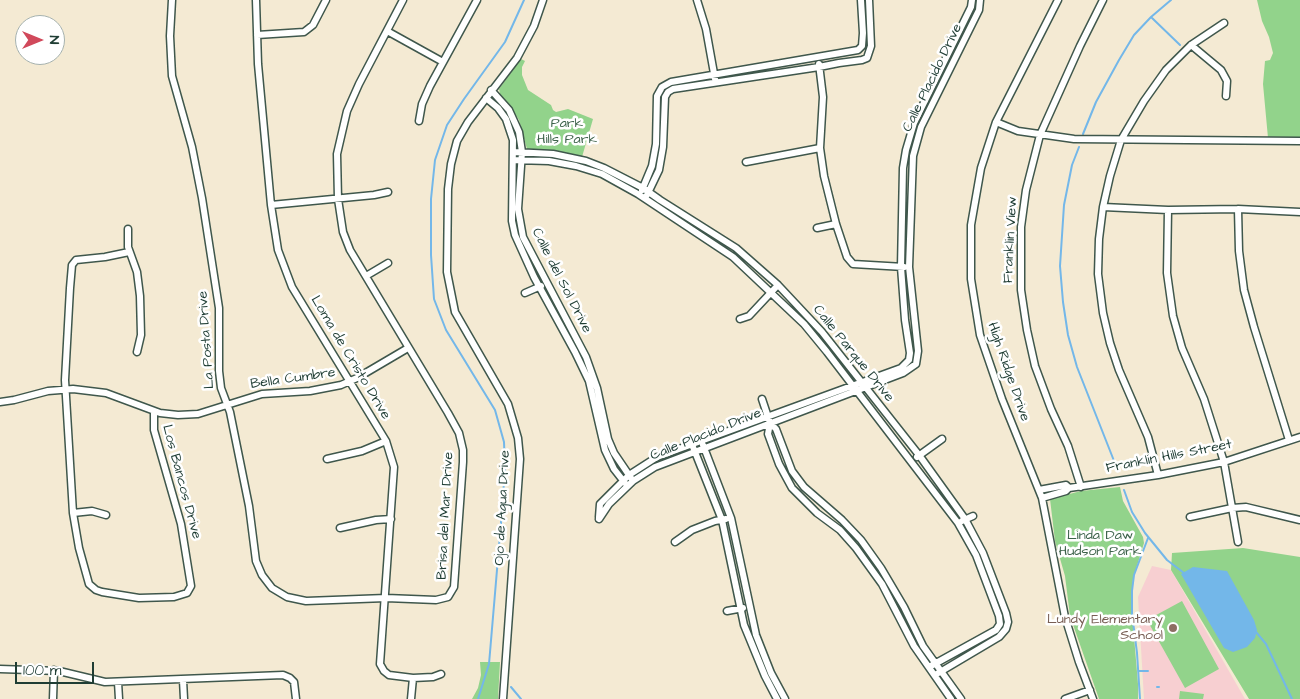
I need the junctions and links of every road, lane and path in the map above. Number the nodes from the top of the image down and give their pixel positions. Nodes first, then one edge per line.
1 (172, 0) edge
2 (256, 0) edge
3 (326, 0) edge
4 (403, 0) edge
5 (477, 0) edge
6 (543, 0) edge
7 (697, 0) edge
8 (861, 0) edge
9 (869, 0) edge
10 (972, 0) edge
11 (980, 0) edge
12 (1058, 0) edge
13 (1103, 0) edge
14 (1224, 23) dead end
15 (387, 31) junction
16 (257, 35) junction
17 (1191, 45) junction
18 (860, 48) junction
19 (869, 53) junction
20 (818, 58) junction
21 (443, 62) junction
22 (942, 65) junction
23 (819, 67) junction
24 (951, 69) junction
25 (766, 71) junction
26 (715, 79) junction
27 (662, 87) junction
28 (492, 90) junction
29 (668, 92) junction
30 (1226, 96) dead end
31 (486, 98) junction
32 (419, 121) dead end
33 (996, 122) junction
34 (914, 123) junction
35 (921, 127) junction
36 (1040, 135) junction
37 (1121, 140) junction
38 (1300, 141) edge
39 (656, 144) junction
40 (663, 144) junction
41 (820, 148) junction
42 (514, 152) junction
43 (522, 152) junction
44 (514, 160) junction
45 (522, 160) junction
46 (566, 160) junction
47 (746, 162) dead end
48 (603, 171) junction
49 (515, 188) junction
50 (643, 188) junction
51 (388, 192) dead end
52 (903, 192) junction
53 (911, 192) junction
54 (638, 194) junction
55 (647, 196) junction
56 (338, 199) junction
57 (271, 205) junction
58 (1103, 206) junction
59 (1238, 209) junction
60 (1168, 210) junction
61 (1300, 212) edge
62 (836, 224) junction
63 (817, 228) dead end
64 (128, 229) dead end
65 (713, 233) junction
66 (708, 240) junction
67 (129, 252) junction
68 (388, 263) dead end
69 (905, 267) junction
70 (366, 276) junction
71 (547, 283) junction
72 (778, 285) junction
73 (539, 287) junction
74 (772, 293) junction
75 (525, 294) dead end
76 (740, 319) dead end
77 (822, 332) junction
78 (815, 338) junction
79 (408, 348) junction
80 (137, 352) dead end
81 (909, 360) junction
82 (588, 362) junction
83 (916, 364) junction
84 (581, 365) junction
85 (574, 368) dead end
86 (350, 382) junction
87 (863, 385) junction
88 (856, 387) junction
89 (65, 389) junction
90 (762, 399) dead end
91 (0, 402) edge
92 (226, 405) junction
93 (154, 411) junction
94 (883, 412) junction
95 (599, 415) junction
96 (877, 416) junction
97 (768, 420) junction
98 (1300, 437) edge
99 (702, 440) junction
100 (942, 440) dead end
101 (1289, 440) junction
102 (386, 441) junction
103 (692, 444) junction
104 (705, 448) junction
105 (694, 451) junction
106 (919, 455) junction
107 (327, 458) dead end
108 (912, 461) junction
109 (1224, 462) junction
110 (1158, 475) junction
111 (631, 478) junction
112 (625, 484) junction
113 (1080, 487) junction
114 (1069, 488) junction
115 (1039, 490) junction
116 (1042, 498) junction
117 (822, 503) junction
118 (1232, 508) junction
119 (815, 511) junction
120 (73, 513) junction
121 (106, 515) dead end
122 (973, 516) dead end
123 (1190, 517) dead end
124 (731, 518) junction
125 (391, 519) junction
126 (965, 519) junction
127 (1300, 519) edge
128 (722, 520) junction
129 (958, 523) junction
130 (340, 528) dead end
131 (675, 542) dead end
132 (1238, 542) dead end
133 (886, 583) junction
134 (386, 598) junction
135 (749, 607) junction
136 (741, 608) junction
137 (727, 611) dead end
138 (1004, 625) junction
139 (932, 666) junction
140 (0, 669) edge
141 (54, 670) junction
142 (938, 673) junction
143 (441, 674) dead end
144 (768, 675) junction
145 (413, 678) junction
146 (183, 680) junction
147 (118, 682) junction
148 (1090, 690) junction
149 (53, 699) edge
150 (119, 699) edge
151 (184, 699) edge
152 (296, 699) edge
153 (411, 699) edge
154 (503, 699) edge
155 (777, 699) edge
156 (786, 699) edge
157 (951, 699) edge
158 (961, 699) edge
159 (1066, 699) edge
160 (1093, 699) edge

1 - 92 street, La Posta Drive
2 - 16 street, Loma de Cristo Drive
3 - 16 street
4 - 15 street, Brisa del Mar Drive
5 - 21 street
6 - 28 street, Ojo de Agua Drive
7 - 26 street
8 - 18 street
9 - 19 street
10 - 22 street, Calle Placido Drive
11 - 24 street, Calle Placido Drive
12 - 33 street, High Ridge Drive
13 - 36 street, Franklin View
14 - 17 street
15 - 21 street
15 - 56 street, Brisa del Mar Drive
16 - 57 street, Loma de Cristo Drive
17 - 30 street
17 - 37 street
18 - 19 street
18 - 20 street
19 - 23 street
20 - 23 street
20 - 25 street
21 - 32 street
22 - 24 street
22 - 34 street, Calle Placido Drive
23 - 25 street
23 - 41 street
24 - 35 street, Calle Placido Drive
25 - 26 street
26 - 27 street
26 - 29 street
27 - 29 street
27 - 39 street
28 - 31 street, Ojo de Agua Drive
28 - 43 street, Calle del Sol Drive
29 - 40 street
31 - 42 street, Calle del Sol Drive
31 - 154 street, Ojo de Agua Drive
33 - 36 street
33 - 115 street, High Ridge Drive
34 - 35 street
34 - 52 street, Calle Placido Drive
35 - 53 street, Calle Placido Drive
36 - 37 street
36 - 113 street, Franklin View
37 - 38 street
37 - 58 street
39 - 40 street
39 - 50 street
40 - 55 street
41 - 47 street
41 - 62 street
42 - 43 street, Calle Parque Drive
42 - 44 street, Calle del Sol Drive
43 - 45 street, Calle del Sol Drive
43 - 46 street, Calle Parque Drive
44 - 45 street, Calle Parque Drive
44 - 49 street, Calle del Sol Drive
45 - 46 street, Calle Parque Drive
45 - 49 street, Calle del Sol Drive
46 - 48 street, Calle Parque Drive
48 - 50 street, Calle Parque Drive
48 - 54 street, Calle Parque Drive
49 - 71 street, Calle del Sol Drive
49 - 73 street, Calle del Sol Drive
50 - 54 street
50 - 55 street, Calle Parque Drive
51 - 56 street
52 - 53 street
52 - 69 street, Calle Placido Drive
53 - 69 street, Calle Placido Drive
54 - 55 street, Calle Parque Drive
55 - 65 street, Calle Parque Drive
55 - 66 street, Calle Parque Drive
56 - 57 street
56 - 70 street, Brisa del Mar Drive
57 - 86 street, Loma de Cristo Drive
58 - 60 street
58 - 110 street
59 - 60 street
59 - 61 street
59 - 101 street
60 - 109 street
62 - 63 street
62 - 69 street
64 - 67 street
65 - 66 street
65 - 72 street, Calle Parque Drive
66 - 74 street, Calle Parque Drive
67 - 80 street
67 - 89 street, Los Bancos Drive
68 - 70 street
69 - 81 street, Calle Placido Drive
69 - 83 street, Calle Placido Drive
70 - 79 street, Brisa del Mar Drive
71 - 73 street
71 - 82 street, Calle del Sol Drive
72 - 74 street
72 - 77 street, Calle Parque Drive
73 - 75 street
73 - 84 street, Calle del Sol Drive
74 - 76 street
74 - 78 street, Calle Parque Drive
77 - 78 street
77 - 87 street, Calle Parque Drive
78 - 88 street, Calle Parque Drive
79 - 86 street, Bella Cumbre
79 - 134 street, Brisa del Mar Drive
81 - 83 street
81 - 87 street, Calle Placido Drive
82 - 84 street
82 - 95 street, Calle del Sol Drive
83 - 87 street, Calle Placido Drive
84 - 85 street
84 - 95 street, Calle del Sol Drive
86 - 92 street, Bella Cumbre
86 - 102 street, Loma de Cristo Drive
87 - 88 street, Calle Placido Drive
87 - 94 street, Calle Parque Drive
88 - 96 street, Calle Parque Drive
88 - 97 street, Calle Placido Drive
89 - 91 street, Bella Cumbre
89 - 93 street, Bella Cumbre
89 - 120 street, Los Bancos Drive
90 - 97 street
92 - 93 street, Bella Cumbre
92 - 134 street, La Posta Drive
93 - 120 street, Los Bancos Drive
94 - 96 street
94 - 106 street, Calle Parque Drive
95 - 111 street, Calle del Sol Drive
95 - 112 street, Calle del Sol Drive
96 - 108 street, Calle Parque Drive
97 - 99 street, Calle Placido Drive
97 - 104 street, Calle Placido Drive
97 - 117 street
97 - 119 street
98 - 101 street, Franklin Hills Street
99 - 103 street, Calle Placido Drive
99 - 104 street
100 - 106 street
101 - 109 street, Franklin Hills Street
102 - 107 street
102 - 125 street, Loma de Cristo Drive
103 - 105 street
103 - 111 street, Calle Placido Drive
104 - 105 street, Calle Placido Drive
104 - 124 street
105 - 111 street, Calle Placido Drive
105 - 128 street
106 - 108 street
106 - 126 street, Calle Parque Drive
108 - 129 street, Calle Parque Drive
109 - 110 street, Franklin Hills Street
109 - 118 street
110 - 113 street, Franklin Hills Street
111 - 112 street, Calle Placido Drive
112 - 112 street, Calle Placido Drive
113 - 114 street, Franklin Hills Street
114 - 115 street, Franklin Hills Street
114 - 116 street, Franklin Hills Street
115 - 116 street, High Ridge Drive
116 - 148 street, High Ridge Drive
117 - 119 street
117 - 133 street
118 - 123 street
118 - 127 street
118 - 132 street
119 - 133 street
120 - 121 street
122 - 126 street
124 - 128 street
124 - 135 street
125 - 130 street
125 - 134 street, Loma de Cristo Drive
126 - 129 street
126 - 138 street, Calle Parque Drive
128 - 131 street
128 - 136 street
129 - 138 street, Calle Parque Drive
133 - 139 street
134 - 145 street, Loma de Cristo Drive
135 - 136 street
135 - 144 street
136 - 137 street
136 - 144 street
138 - 139 street
138 - 142 street
139 - 142 street
140 - 141 street
141 - 147 street
141 - 149 street
142 - 157 street
142 - 158 street
143 - 145 street, Loma de Cristo Drive
144 - 155 street
144 - 156 street
145 - 153 street
146 - 147 street
146 - 151 street
146 - 152 street
147 - 150 street
148 - 159 street
148 - 160 street, High Ridge Drive

